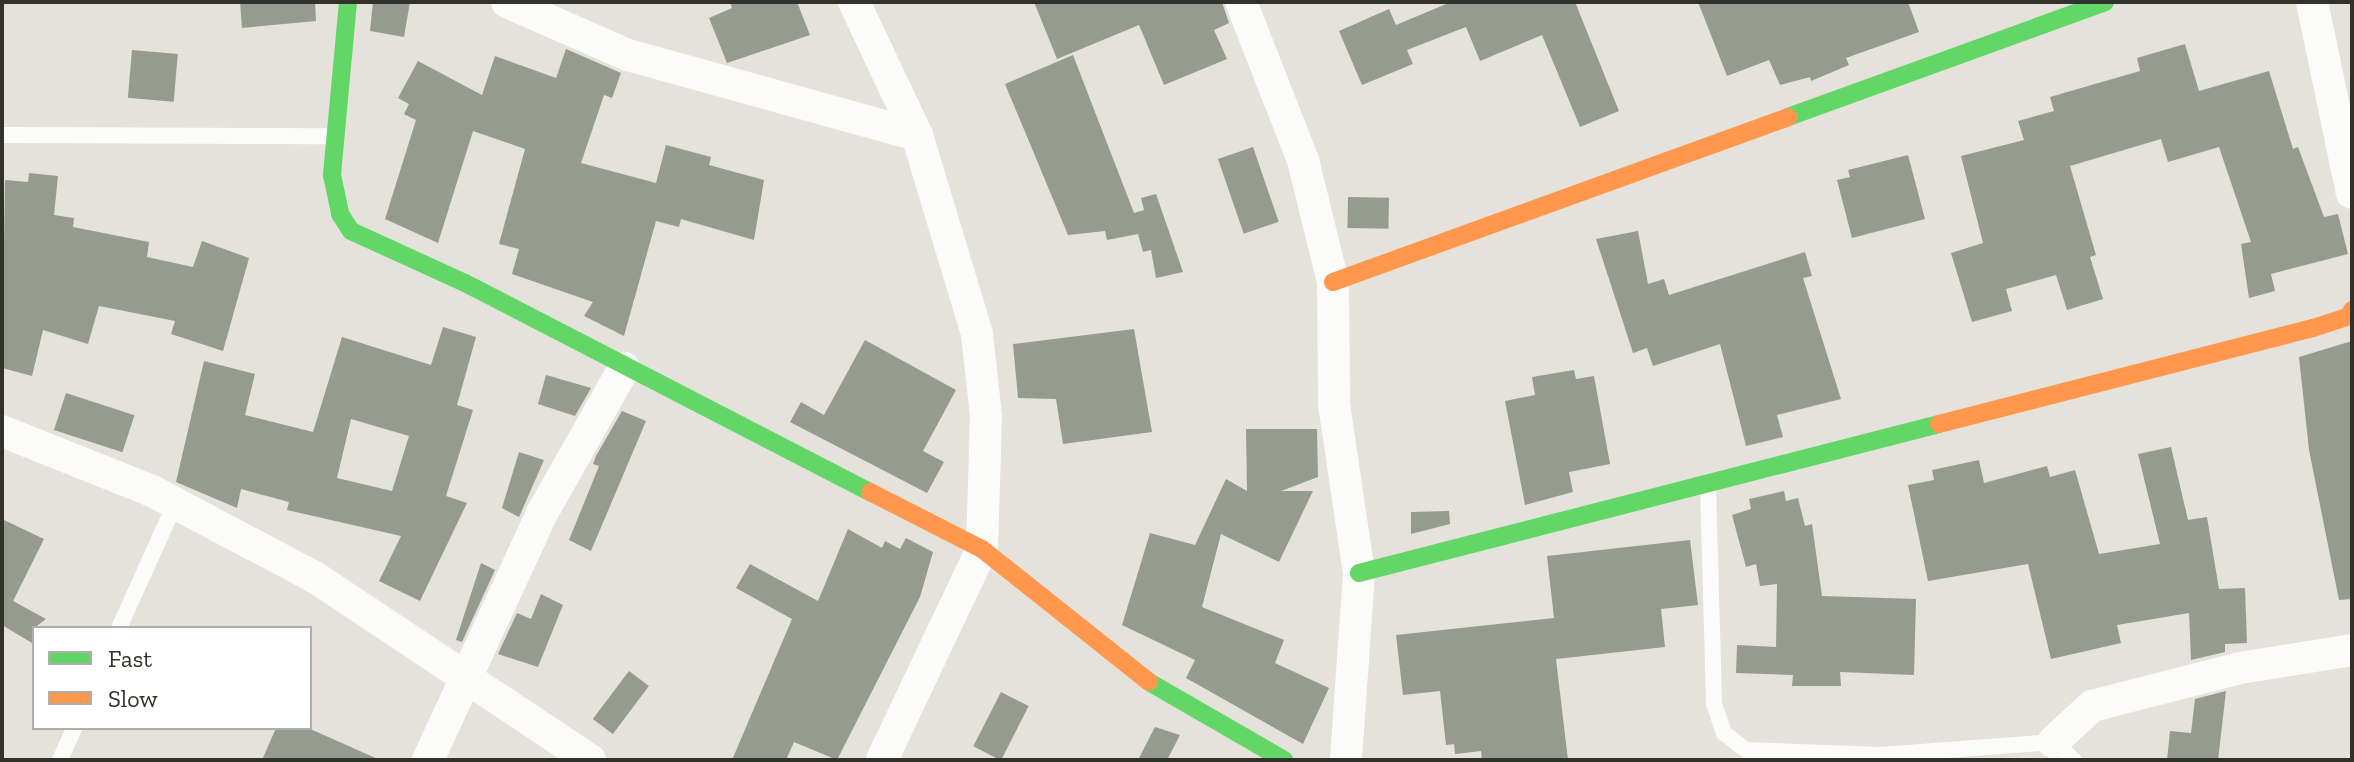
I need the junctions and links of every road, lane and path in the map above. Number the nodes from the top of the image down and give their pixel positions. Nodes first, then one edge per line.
1 (348, 2) edge
2 (507, 2) edge
3 (854, 2) edge
4 (1241, 2) edge
5 (2105, 2) edge
6 (2312, 2) edge
7 (2, 135) edge
8 (917, 135) junction
9 (332, 136) junction
10 (2352, 193) edge
11 (1333, 282) junction
12 (2352, 310) edge
13 (624, 368) junction
14 (2, 431) edge
15 (1708, 486) junction
16 (175, 504) junction
17 (982, 549) junction
18 (1359, 573) junction
19 (120, 626) edge
20 (2352, 650) edge
21 (470, 678) junction
22 (73, 730) edge
23 (2063, 751) edge
24 (60, 760) edge
25 (428, 760) edge
26 (590, 760) edge
27 (882, 760) edge
28 (1284, 760) edge
29 (1346, 760) edge

1 - 9 street
2 - 8 street
3 - 8 street
4 - 11 street
5 - 11 street
6 - 10 street
7 - 9 lane
8 - 17 street
9 - 13 street
11 - 18 street
12 - 15 street
13 - 17 street
13 - 21 street
14 - 16 street
15 - 18 street
15 - 23 lane
16 - 19 lane
16 - 21 street
17 - 27 street
17 - 28 street
18 - 29 street
20 - 23 street
21 - 25 street
21 - 26 street
22 - 24 lane

